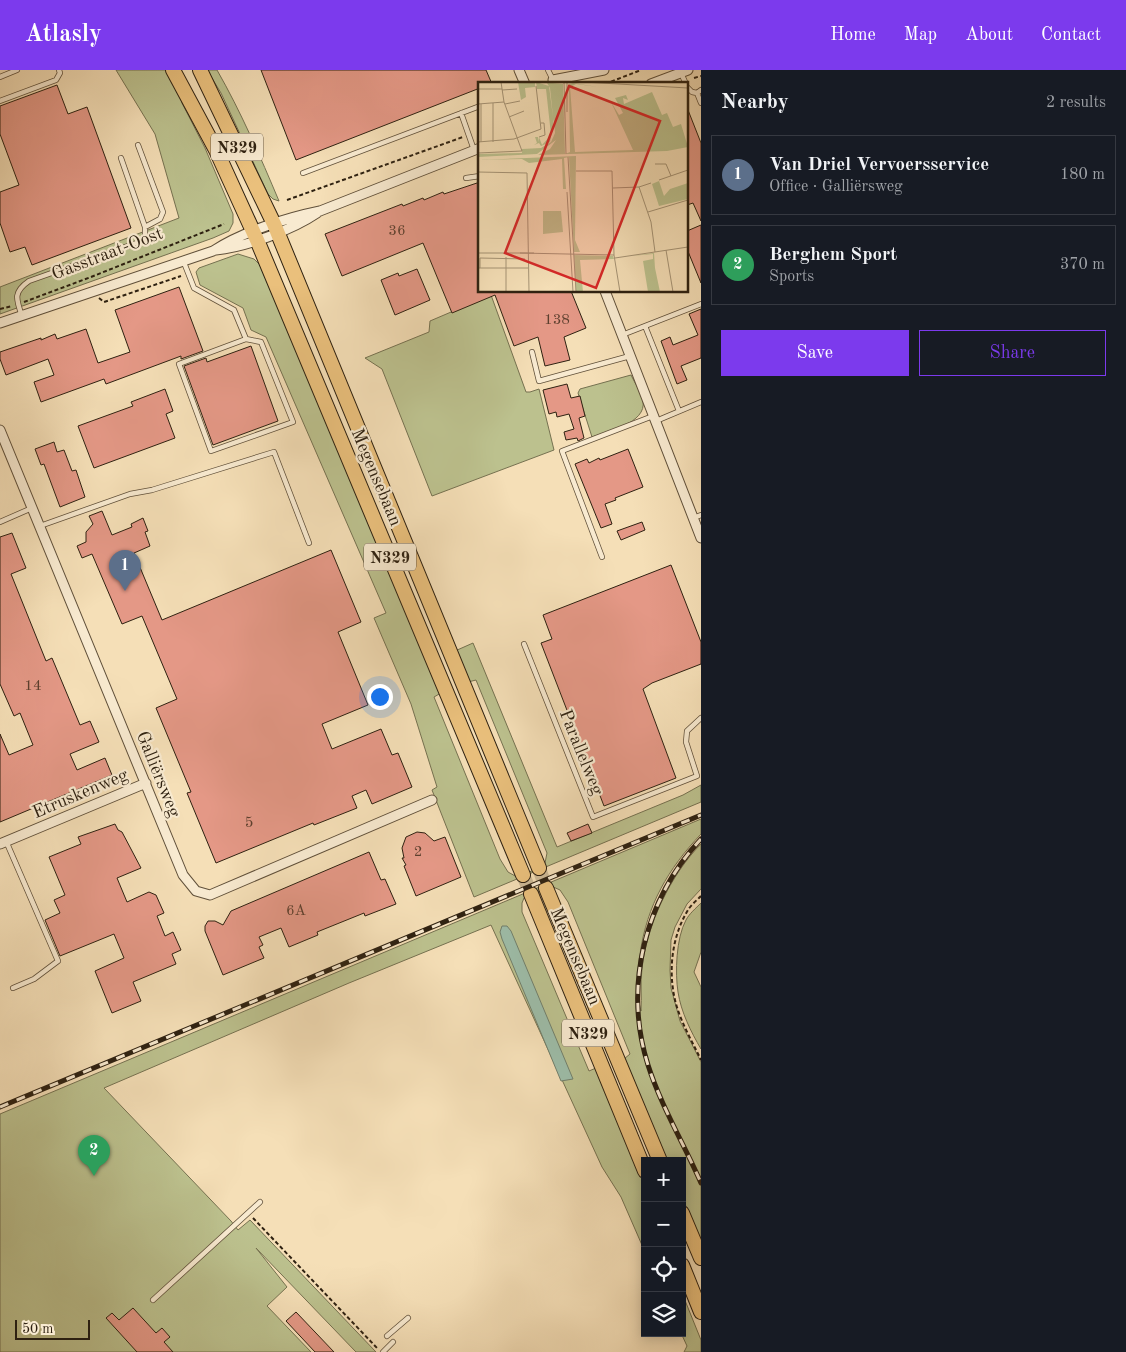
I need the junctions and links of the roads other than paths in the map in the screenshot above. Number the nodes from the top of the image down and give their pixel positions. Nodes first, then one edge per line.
1 (17, 70) edge
2 (58, 70) edge
3 (173, 70) edge
4 (200, 70) edge
5 (519, 70) edge
6 (548, 70) edge
7 (604, 70) edge
8 (684, 71) edge
9 (0, 77) edge
10 (553, 80) joint
11 (524, 82) edge
12 (656, 82) edge
13 (688, 87) edge
14 (699, 92) edge
15 (0, 100) edge
16 (701, 102) edge
17 (478, 107) edge
18 (461, 113) junction
19 (138, 145) dead end
20 (478, 148) edge
21 (121, 158) dead end
22 (303, 173) dead end
23 (478, 176) edge
24 (466, 178) dead end
25 (145, 227) junction
26 (275, 228) junction
27 (255, 236) junction
28 (184, 260) junction
29 (605, 292) edge
30 (701, 304) edge
31 (22, 316) junction
32 (0, 323) edge
33 (645, 326) junction
34 (622, 335) junction
35 (246, 339) junction
36 (532, 352) dead end
37 (630, 356) junction
38 (701, 402) edge
39 (679, 411) junction
40 (654, 419) junction
41 (0, 430) edge
42 (32, 508) junction
43 (697, 517) edge
44 (0, 522) edge
45 (40, 526) junction
46 (701, 538) edge
47 (309, 543) dead end
48 (602, 557) dead end
49 (524, 644) dead end
50 (701, 718) edge
51 (146, 783) junction
52 (432, 800) dead end
53 (3, 842) edge
54 (539, 868) tunnel mouth
55 (523, 875) tunnel mouth
56 (546, 888) tunnel mouth
57 (530, 894) tunnel mouth
58 (13, 988) dead end
59 (658, 1157) edge
60 (641, 1161) edge
61 (260, 1202) dead end
62 (686, 1222) edge
63 (701, 1258) edge
64 (686, 1275) edge
65 (153, 1300) dead end
66 (701, 1312) edge
67 (408, 1318) dead end
68 (388, 1336) dead end
69 (393, 1342) dead end
70 (382, 1352) edge

1 - 9 lane
2 - 15 lane
3 - 27 main road, N329
4 - 26 main road, N329
5 - 11 street
6 - 10 lane
7 - 10 street
8 - 12 street
13 - 14 lane
14 - 16 lane
17 - 18 lane
18 - 20 lane
18 - 22 lane
19 - 25 lane
20 - 26 street, Gasstraat-Oost
21 - 25 lane
23 - 24 lane
25 - 31 lane
26 - 27 street, Gasstraat-Oost
26 - 54 main road, Megensebaan / N329
27 - 28 street, Gasstraat-Oost
27 - 55 main road, Megensebaan / N329
28 - 31 street, Gasstraat-Oost
28 - 35 lane
29 - 34 street
30 - 33 lane
31 - 32 street, Gasstraat-Oost
33 - 34 lane
33 - 39 lane
34 - 37 street
35 - 35 lane
36 - 37 lane
37 - 40 street
38 - 39 lane
39 - 40 lane
40 - 43 street
40 - 48 lane
41 - 42 street, Galliërsweg
42 - 44 lane
42 - 45 street, Galliërsweg
43 - 46 street
45 - 47 lane
45 - 51 street, Galliërsweg
49 - 50 lane, Parallelweg
51 - 52 street, Galliërsweg
51 - 53 street, Etruskenweg
53 - 58 lane
56 - 59 main road, Megensebaan / N329
57 - 60 main road, Megensebaan / N329
61 - 65 lane
62 - 63 main road
64 - 66 main road
67 - 68 lane
69 - 70 lane

